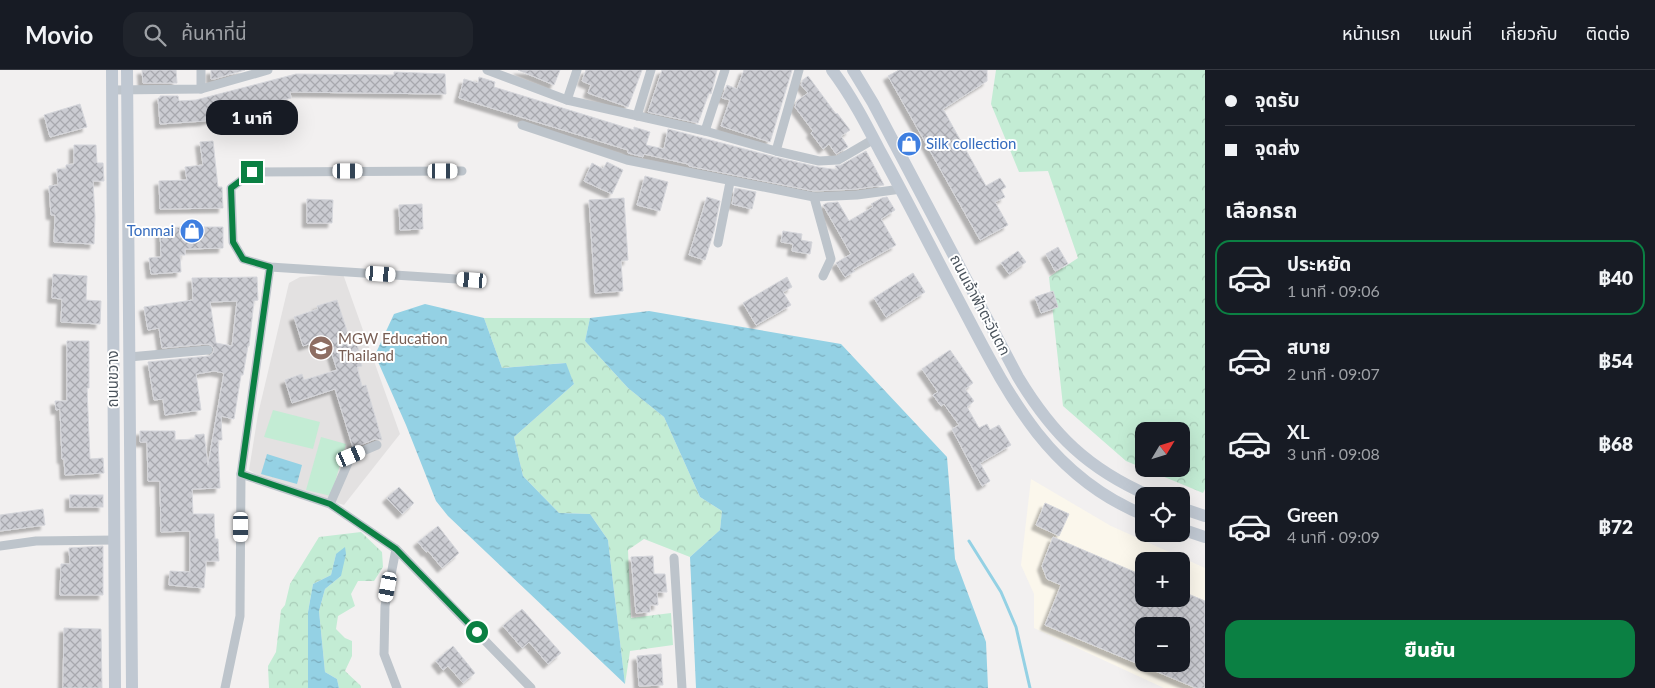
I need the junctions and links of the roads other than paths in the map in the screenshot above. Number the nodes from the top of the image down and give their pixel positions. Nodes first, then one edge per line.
1 (112, 70) edge
2 (127, 70) edge
3 (201, 70) edge
4 (264, 70) edge
5 (487, 70) edge
6 (577, 70) edge
7 (651, 70) edge
8 (725, 70) edge
9 (799, 70) edge
10 (832, 70) edge
11 (853, 70) edge
12 (499, 72) edge
13 (201, 89) junction
14 (113, 90) junction
15 (128, 90) junction
16 (567, 100) junction
17 (637, 116) junction
18 (522, 125) dead end
19 (705, 131) junction
20 (874, 139) junction
21 (776, 151) junction
22 (462, 171) dead end
23 (730, 182) junction
24 (901, 189) junction
25 (814, 197) junction
26 (718, 243) dead end
27 (270, 267) junction
28 (823, 276) dead end
29 (472, 280) dead end
30 (208, 350) dead end
31 (129, 357) junction
32 (377, 445) dead end
33 (241, 474) junction
34 (1135, 488) edge
35 (115, 491) junction
36 (130, 492) junction
37 (330, 504) junction
38 (1135, 510) edge
39 (1190, 511) edge
40 (1205, 516) edge
41 (1190, 532) edge
42 (1205, 537) edge
43 (115, 540) junction
44 (0, 546) edge
45 (396, 549) junction
46 (674, 558) dead end
47 (115, 688) edge
48 (132, 688) edge
49 (225, 688) edge
50 (397, 688) edge
51 (531, 688) edge
52 (682, 688) edge

1 - 14 main road, ถนนขวาง
2 - 15 main road, ถนนขวาง
3 - 13 street
4 - 13 street
5 - 12 street
6 - 16 street
7 - 17 street
8 - 19 street
9 - 21 street
10 - 20 main road, ถนนเจ้าฟ้าตะวันตก
11 - 34 main road, ถนนเจ้าฟ้าตะวันตก
12 - 16 street
13 - 15 street
14 - 15 street
14 - 35 main road, ถนนขวาง
15 - 31 main road, ถนนขวาง
16 - 17 street
17 - 19 street
18 - 23 street
19 - 21 street
20 - 21 street
20 - 24 main road, ถนนเจ้าฟ้าตะวันตก
22 - 27 street
23 - 25 street
23 - 26 street
24 - 25 street
24 - 38 main road, ถนนเจ้าฟ้าตะวันตก
25 - 28 street
27 - 29 street
27 - 33 street
30 - 31 street
31 - 36 main road, ถนนขวาง
32 - 37 street
33 - 37 street
33 - 49 street
35 - 36 main road
35 - 43 main road, ถนนขวาง
36 - 48 main road, ถนนขวาง
37 - 45 street
39 - 40 main road
41 - 42 main road
43 - 44 street
43 - 47 main road, ถนนขวาง
45 - 50 street
45 - 51 street
46 - 52 street

